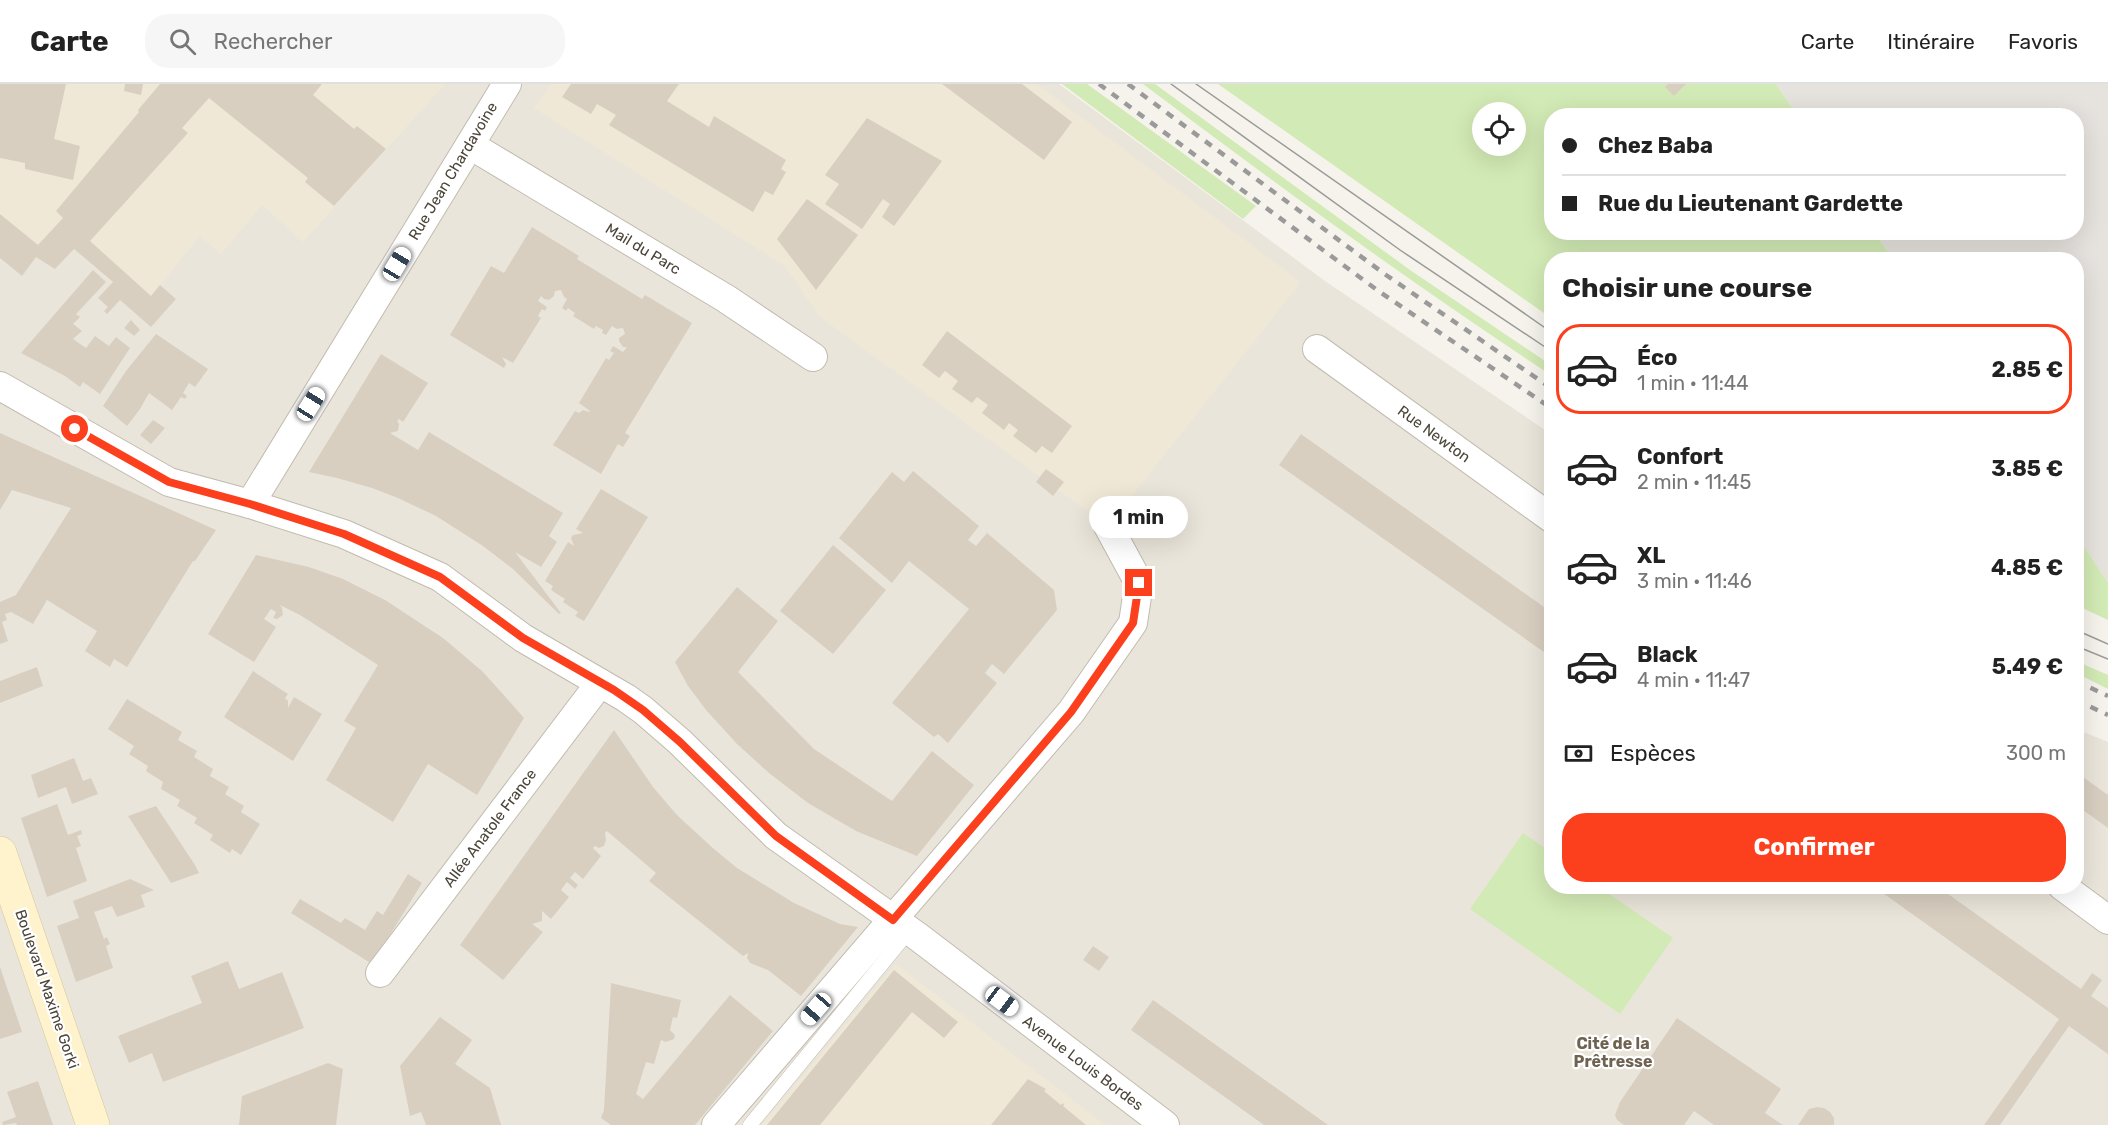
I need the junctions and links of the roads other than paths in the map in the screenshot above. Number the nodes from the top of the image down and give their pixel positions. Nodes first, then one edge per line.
1 (507, 84) edge
2 (470, 145) junction
3 (1317, 350) dead end
4 (813, 357) dead end
5 (0, 386) edge
6 (250, 504) junction
7 (1544, 513) edge
8 (1108, 526) dead end
9 (600, 682) junction
10 (0, 853) edge
11 (2072, 894) edge
12 (2108, 920) edge
13 (901, 926) junction
14 (380, 973) dead end
15 (93, 1125) edge
16 (716, 1125) edge
17 (750, 1125) edge
18 (1165, 1125) edge

1 - 2 street, Rue Jean Chardavoine
2 - 4 street, Mail du Parc
2 - 6 street, Rue Jean Chardavoine
3 - 7 street, Rue Newton
5 - 6 street, Avenue Louis Bordes
6 - 9 street, Avenue Louis Bordes
8 - 13 street
9 - 13 street, Avenue Louis Bordes
9 - 14 street, Allée Anatole France
10 - 15 main road, Boulevard Maxime Gorki
11 - 12 street
13 - 16 street
13 - 17 lane
13 - 18 street, Avenue Louis Bordes

